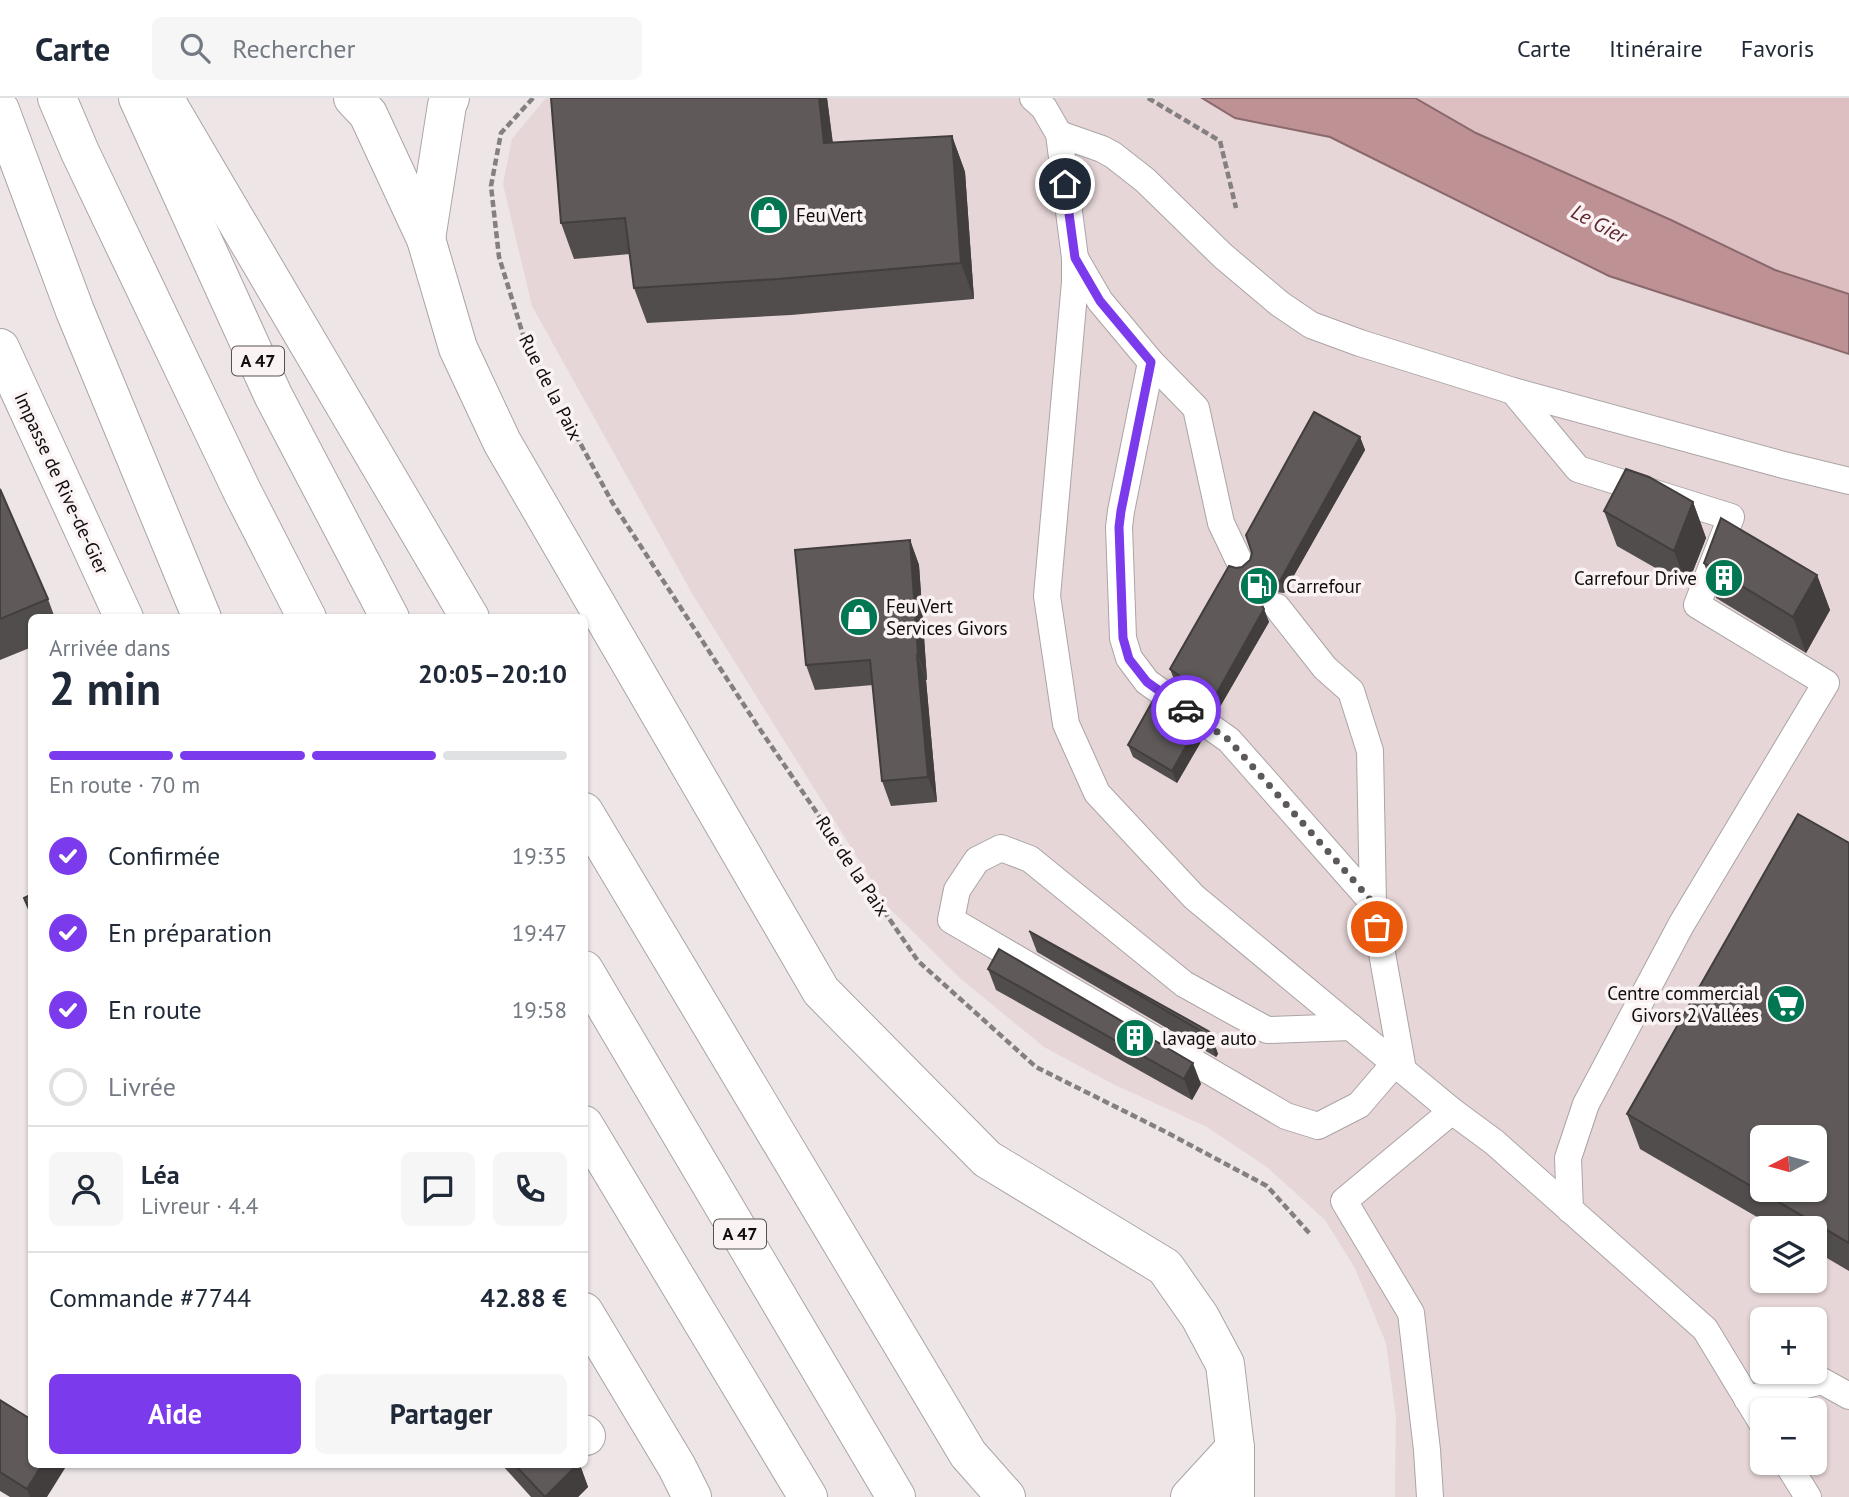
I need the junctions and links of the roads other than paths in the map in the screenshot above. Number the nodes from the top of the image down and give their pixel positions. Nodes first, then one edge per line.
1 (57, 98) edge
2 (138, 98) edge
3 (164, 98) edge
4 (353, 98) edge
5 (450, 98) edge
6 (1033, 98) edge
7 (0, 110) edge
8 (1059, 134) junction
9 (426, 239) junction
10 (1075, 258) junction
11 (0, 348) edge
12 (1151, 362) junction
13 (1513, 391) junction
14 (1849, 481) edge
15 (1241, 565) edge
16 (1277, 607) dead end
17 (122, 614) edge
18 (200, 614) edge
19 (305, 614) edge
20 (388, 614) edge
21 (468, 614) edge
22 (588, 819) edge
23 (1373, 903) junction
24 (588, 977) edge
25 (1351, 1027) junction
26 (1399, 1067) junction
27 (1452, 1111) junction
28 (588, 1132) edge
29 (1570, 1210) junction
30 (588, 1319) edge
31 (1849, 1396) edge
32 (1748, 1399) junction
33 (1750, 1402) edge
34 (1235, 1448) junction
35 (1794, 1475) edge
36 (692, 1497) edge
37 (808, 1497) edge
38 (896, 1497) edge
39 (1006, 1497) edge
40 (1189, 1497) edge
41 (1235, 1497) edge
42 (1430, 1497) edge
43 (1808, 1497) edge

1 - 19 main road
2 - 20 main road, A 47
3 - 21 main road
4 - 9 main road
5 - 9 main road
6 - 8 lane
7 - 18 main road
8 - 10 lane
8 - 13 lane
9 - 34 main road
10 - 12 lane
10 - 25 lane
11 - 17 main road, Impasse de Rive-de-Gier
12 - 15 lane
12 - 23 lane
13 - 14 lane
13 - 29 lane
16 - 23 lane
22 - 39 main road
23 - 26 lane
24 - 38 main road, A 47
25 - 26 lane
25 - 26 lane
26 - 27 lane
27 - 29 lane
27 - 42 lane
28 - 37 main road
29 - 32 lane
30 - 36 main road
31 - 32 lane
32 - 33 lane
34 - 40 main road
34 - 41 main road
35 - 43 lane

